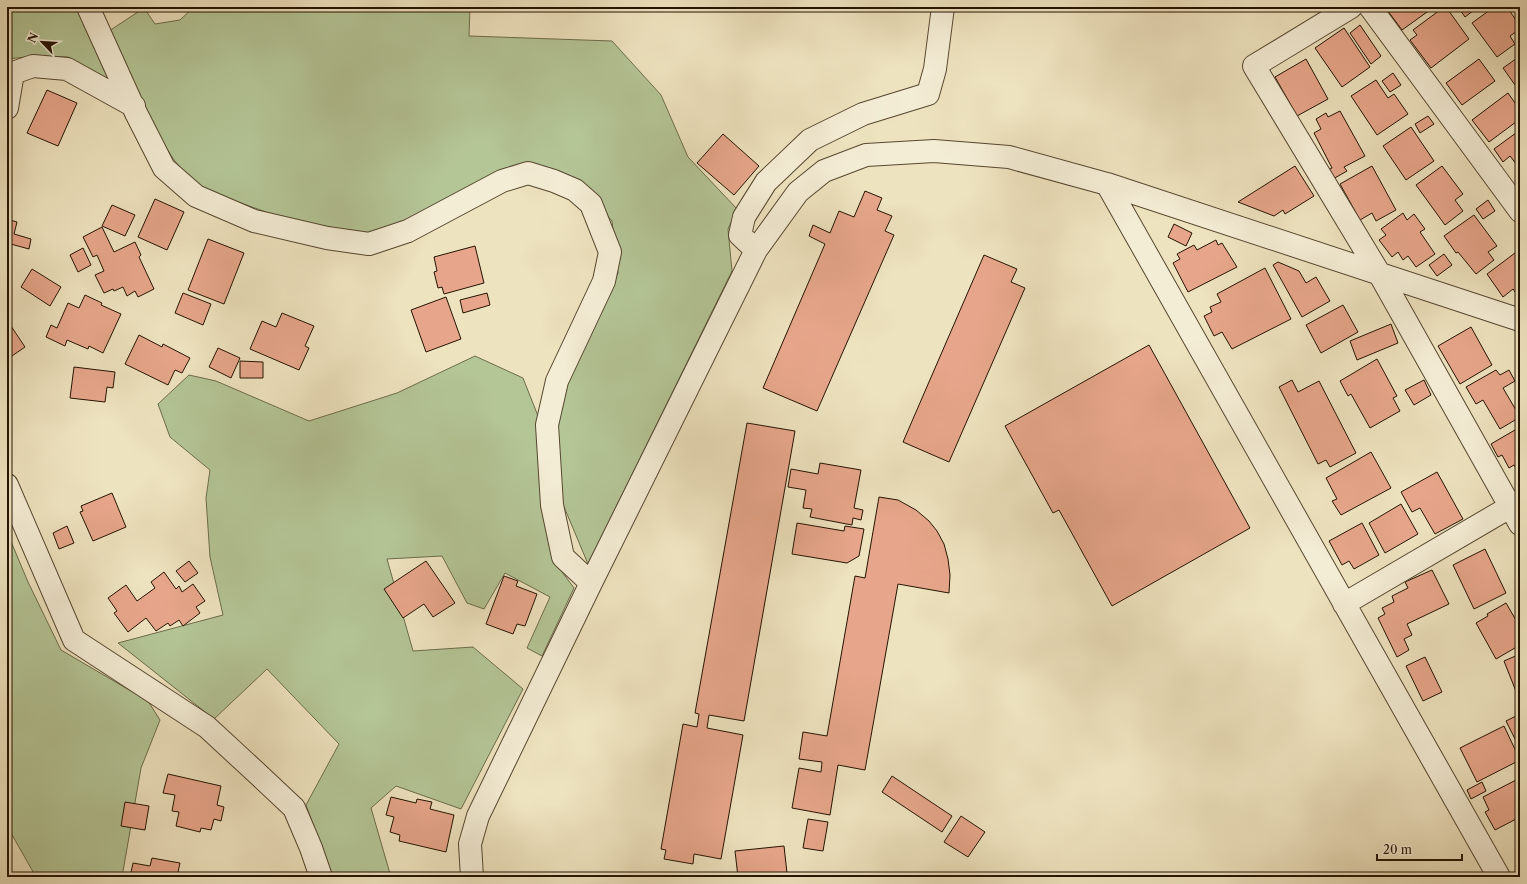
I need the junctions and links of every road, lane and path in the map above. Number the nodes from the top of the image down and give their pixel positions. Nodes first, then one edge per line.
1 (88, 7) edge
2 (943, 7) edge
3 (1351, 7) edge
4 (1370, 7) edge
5 (134, 106) junction
6 (7, 108) edge
7 (1107, 184) junction
8 (1520, 211) edge
9 (756, 250) junction
10 (1379, 273) junction
11 (1520, 320) edge
12 (7, 485) edge
13 (1517, 510) edge
14 (591, 583) junction
15 (1344, 604) junction
16 (321, 877) edge
17 (472, 877) edge
18 (1499, 877) edge

1 - 5 street
2 - 9 street
3 - 10 street
4 - 8 street
5 - 6 street
5 - 14 street
7 - 9 street
7 - 10 street
7 - 15 street
9 - 14 street
10 - 11 street
10 - 13 street
12 - 16 street
13 - 15 street
14 - 17 street
15 - 18 street

